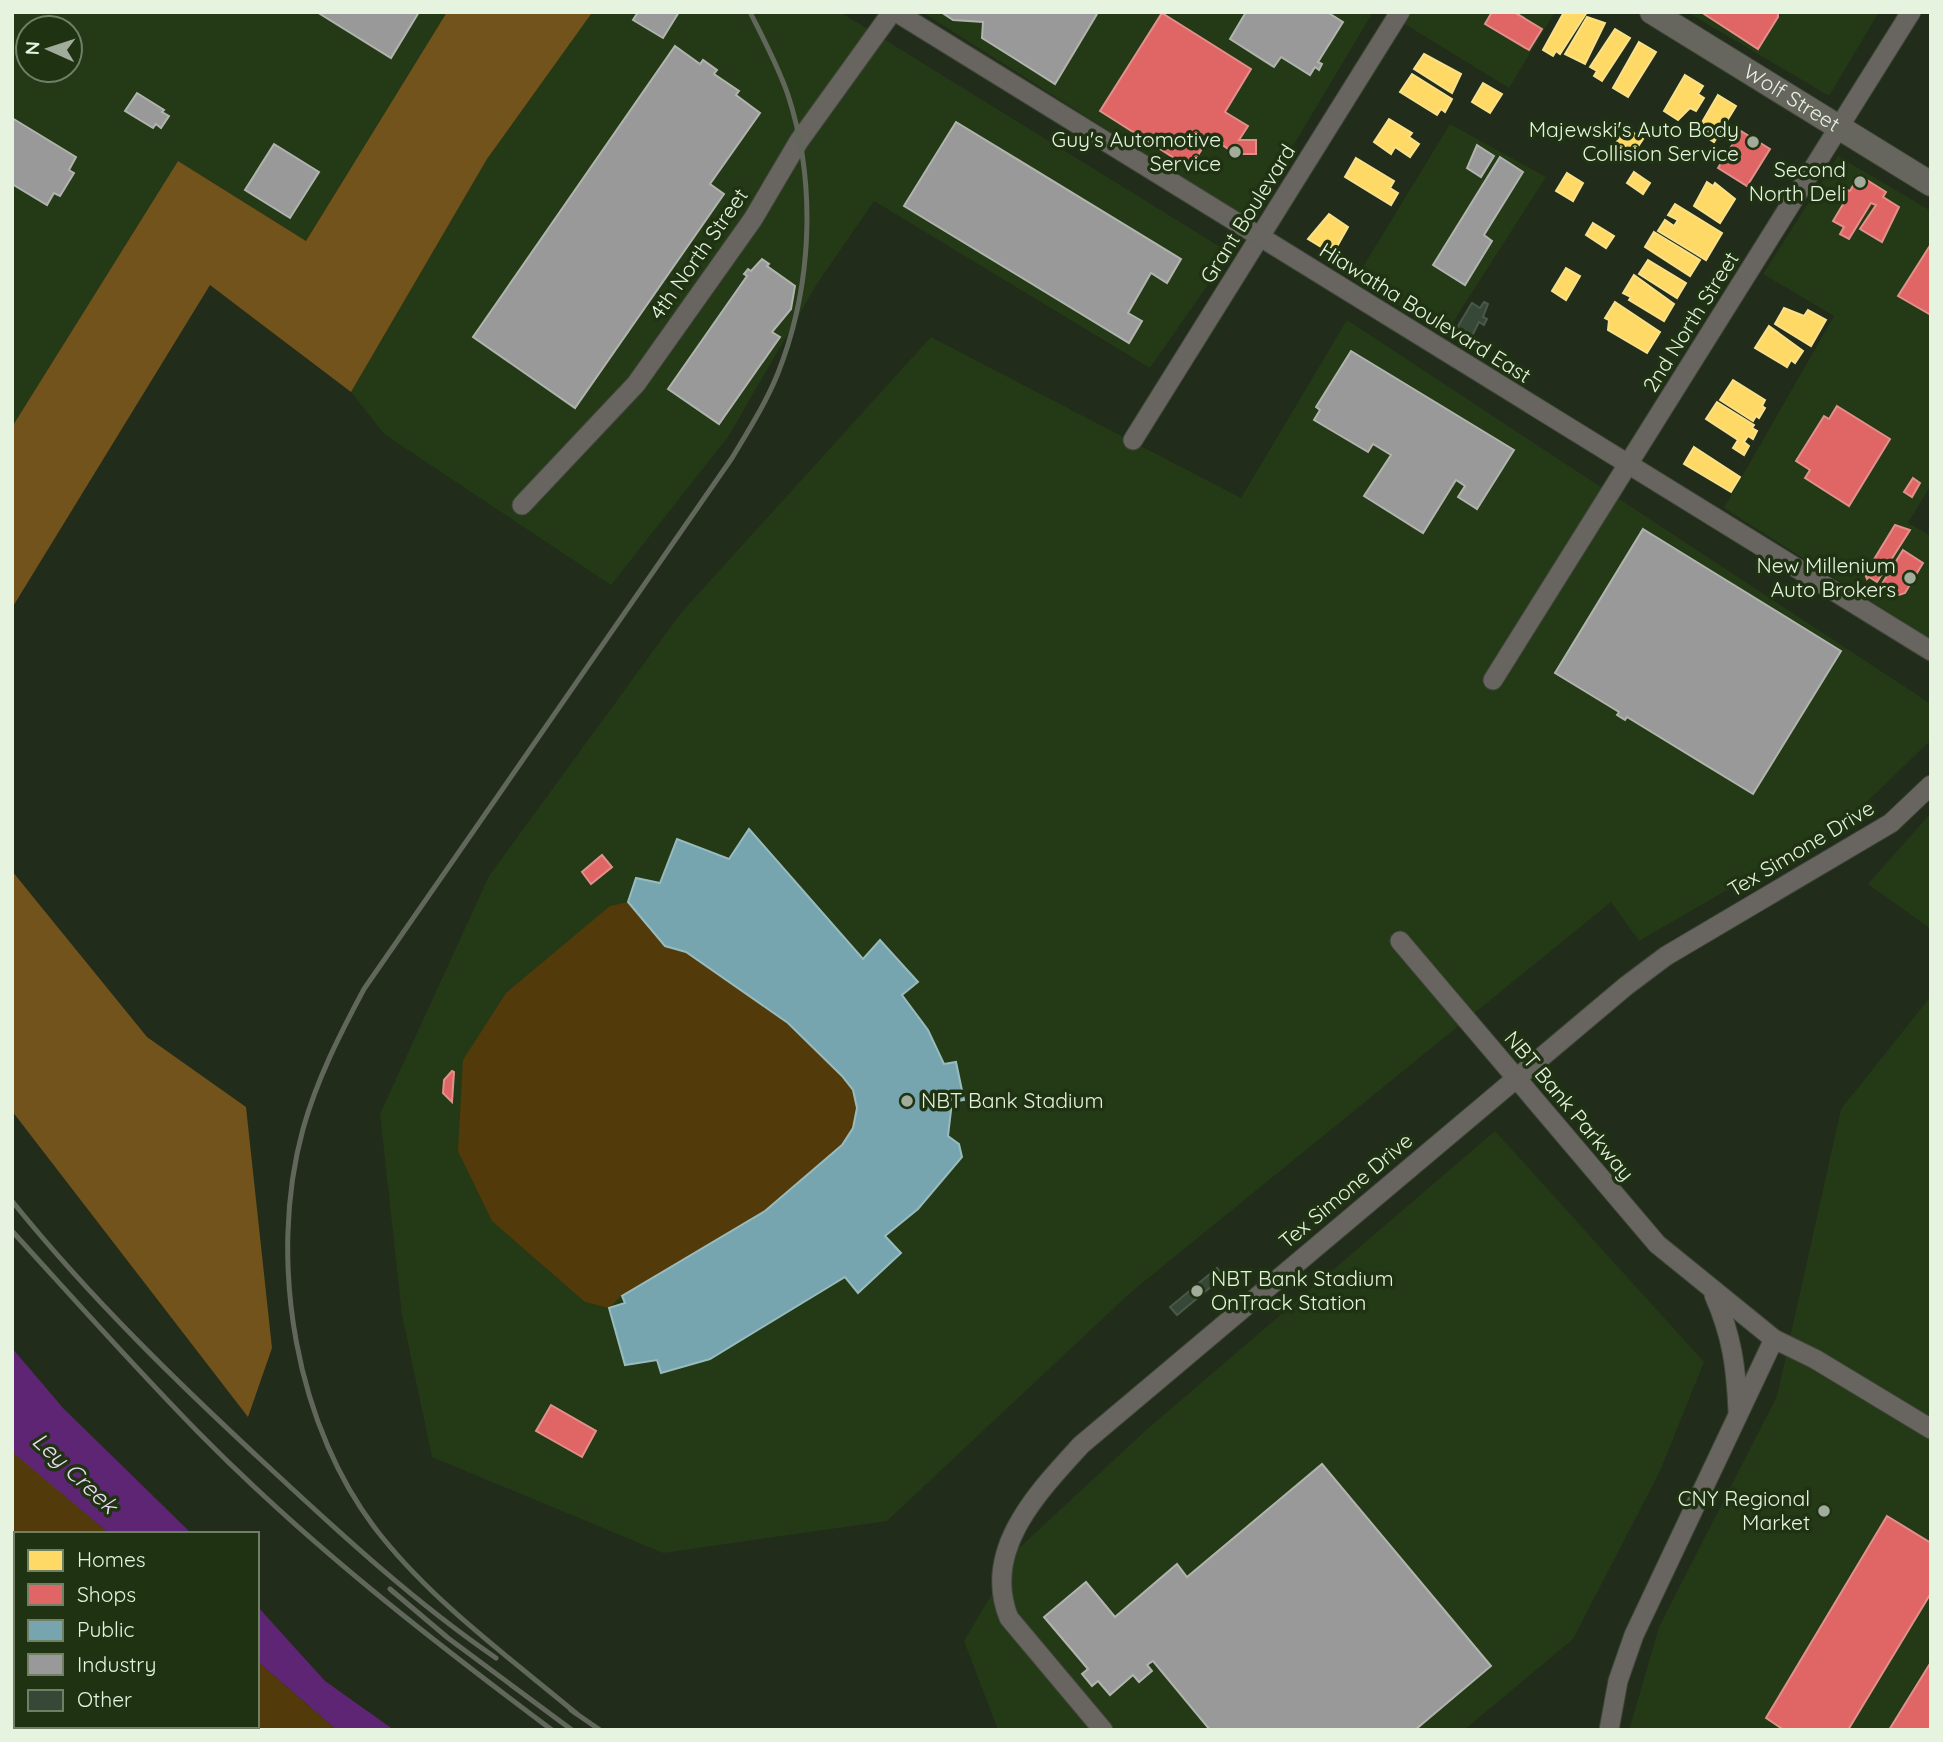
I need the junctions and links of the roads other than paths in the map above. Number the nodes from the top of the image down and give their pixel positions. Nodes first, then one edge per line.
1 (894, 12) edge
2 (1400, 12) edge
3 (1652, 12) edge
4 (1910, 12) edge
5 (1838, 127) junction
6 (1931, 184) edge
7 (1261, 237) junction
8 (1133, 440) dead end
9 (1629, 466) junction
10 (522, 506) dead end
11 (1931, 652) edge
12 (1493, 680) dead end
13 (1931, 785) edge
14 (1401, 941) dead end
15 (1517, 1077) junction
16 (1712, 1290) junction
17 (1774, 1339) junction
18 (1739, 1416) junction
19 (1931, 1429) edge
20 (1103, 1730) edge
21 (1609, 1730) edge

1 - 7 street, Hiawatha Boulevard East
1 - 10 street, 4th North Street
2 - 7 street, Grant Boulevard
3 - 5 main road, Wolf Street
4 - 5 street, 2nd North Street
5 - 6 main road, Wolf Street
5 - 9 street, 2nd North Street
7 - 8 street, Grant Boulevard
7 - 9 street, Hiawatha Boulevard East
9 - 11 street, Hiawatha Boulevard East
9 - 12 street, 2nd North Street
13 - 15 street, Tex Simone Drive
14 - 15 street, NBT Bank Parkway
15 - 16 street, NBT Bank Parkway
15 - 20 street, Tex Simone Drive
16 - 17 street, NBT Bank Parkway
16 - 18 street, NBT Bank Parkway
17 - 18 street, NBT Bank Parkway
17 - 19 street
18 - 21 street, NBT Bank Parkway

